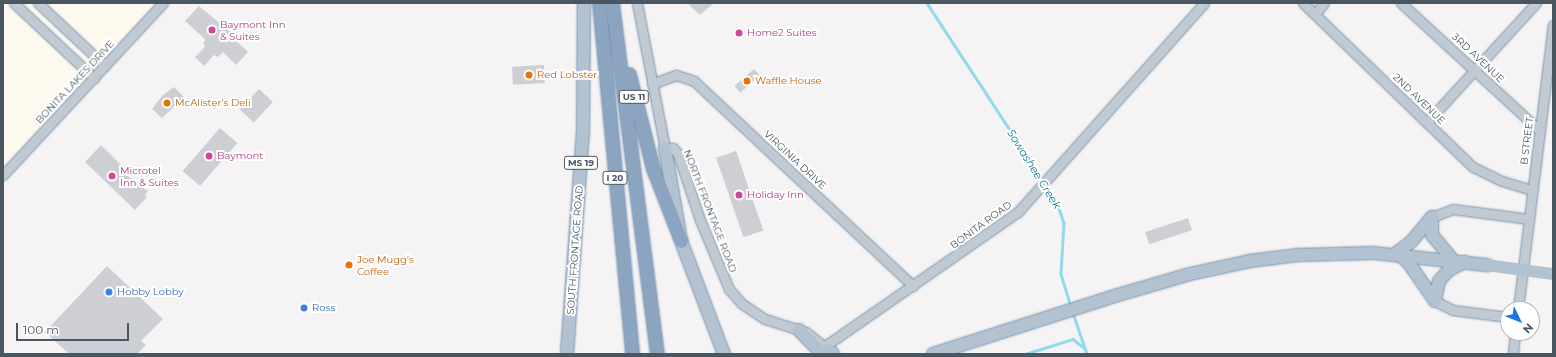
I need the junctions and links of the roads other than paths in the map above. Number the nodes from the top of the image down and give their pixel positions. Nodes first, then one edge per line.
1 (14, 3) edge
2 (38, 3) edge
3 (163, 3) edge
4 (584, 3) edge
5 (598, 3) edge
6 (612, 3) edge
7 (637, 3) edge
8 (1204, 3) edge
9 (1303, 3) edge
10 (1324, 3) edge
11 (1401, 3) edge
12 (1536, 3) edge
13 (1315, 14) junction
14 (1553, 25) edge
15 (615, 26) junction
16 (105, 66) junction
17 (1474, 69) junction
18 (94, 78) junction
19 (652, 84) junction
20 (1426, 122) junction
21 (1540, 130) junction
22 (665, 148) junction
23 (3, 175) edge
24 (1532, 190) junction
25 (1432, 217) junction
26 (1529, 219) junction
27 (681, 241) junction
28 (1396, 254) junction
29 (1459, 261) junction
30 (1553, 274) edge
31 (913, 286) junction
32 (1435, 301) junction
33 (1519, 301) edge
34 (1500, 316) edge
35 (799, 330) joint
36 (1514, 341) edge
37 (828, 352) edge
38 (567, 354) edge
39 (632, 354) edge
40 (657, 354) edge
41 (724, 354) edge
42 (933, 354) edge
43 (1513, 354) edge

1 - 18 street
2 - 16 street
3 - 16 street, BONITA LAKES DRIVE
4 - 38 main road, SOUTH FRONTAGE ROAD / MS 19
5 - 39 highway, I 20
6 - 15 highway, I 20
7 - 19 street
8 - 31 street, BONITA ROAD
9 - 13 street, 2ND AVENUE
10 - 13 street
11 - 17 street, 3RD AVENUE
12 - 17 street
13 - 20 street, 2ND AVENUE
14 - 21 street, B STREET
15 - 27 highway, US 11
15 - 40 highway, I 20
16 - 18 street, BONITA LAKES DRIVE
17 - 20 street
17 - 21 street, 3RD AVENUE
18 - 23 street, BONITA LAKES DRIVE
19 - 22 street
19 - 31 street, VIRGINIA DRIVE
20 - 24 street, 2ND AVENUE
21 - 24 street, B STREET
22 - 27 main road
22 - 35 street, NORTH FRONTAGE ROAD
24 - 26 street, B STREET
25 - 26 street
25 - 28 main road
25 - 29 main road
26 - 33 street, B STREET
27 - 41 main road, US 11
28 - 29 main road
28 - 32 main road
28 - 42 main road
29 - 30 main road, bridge
29 - 32 main road
31 - 37 street, BONITA ROAD
32 - 34 street
35 - 37 main road
36 - 43 street

